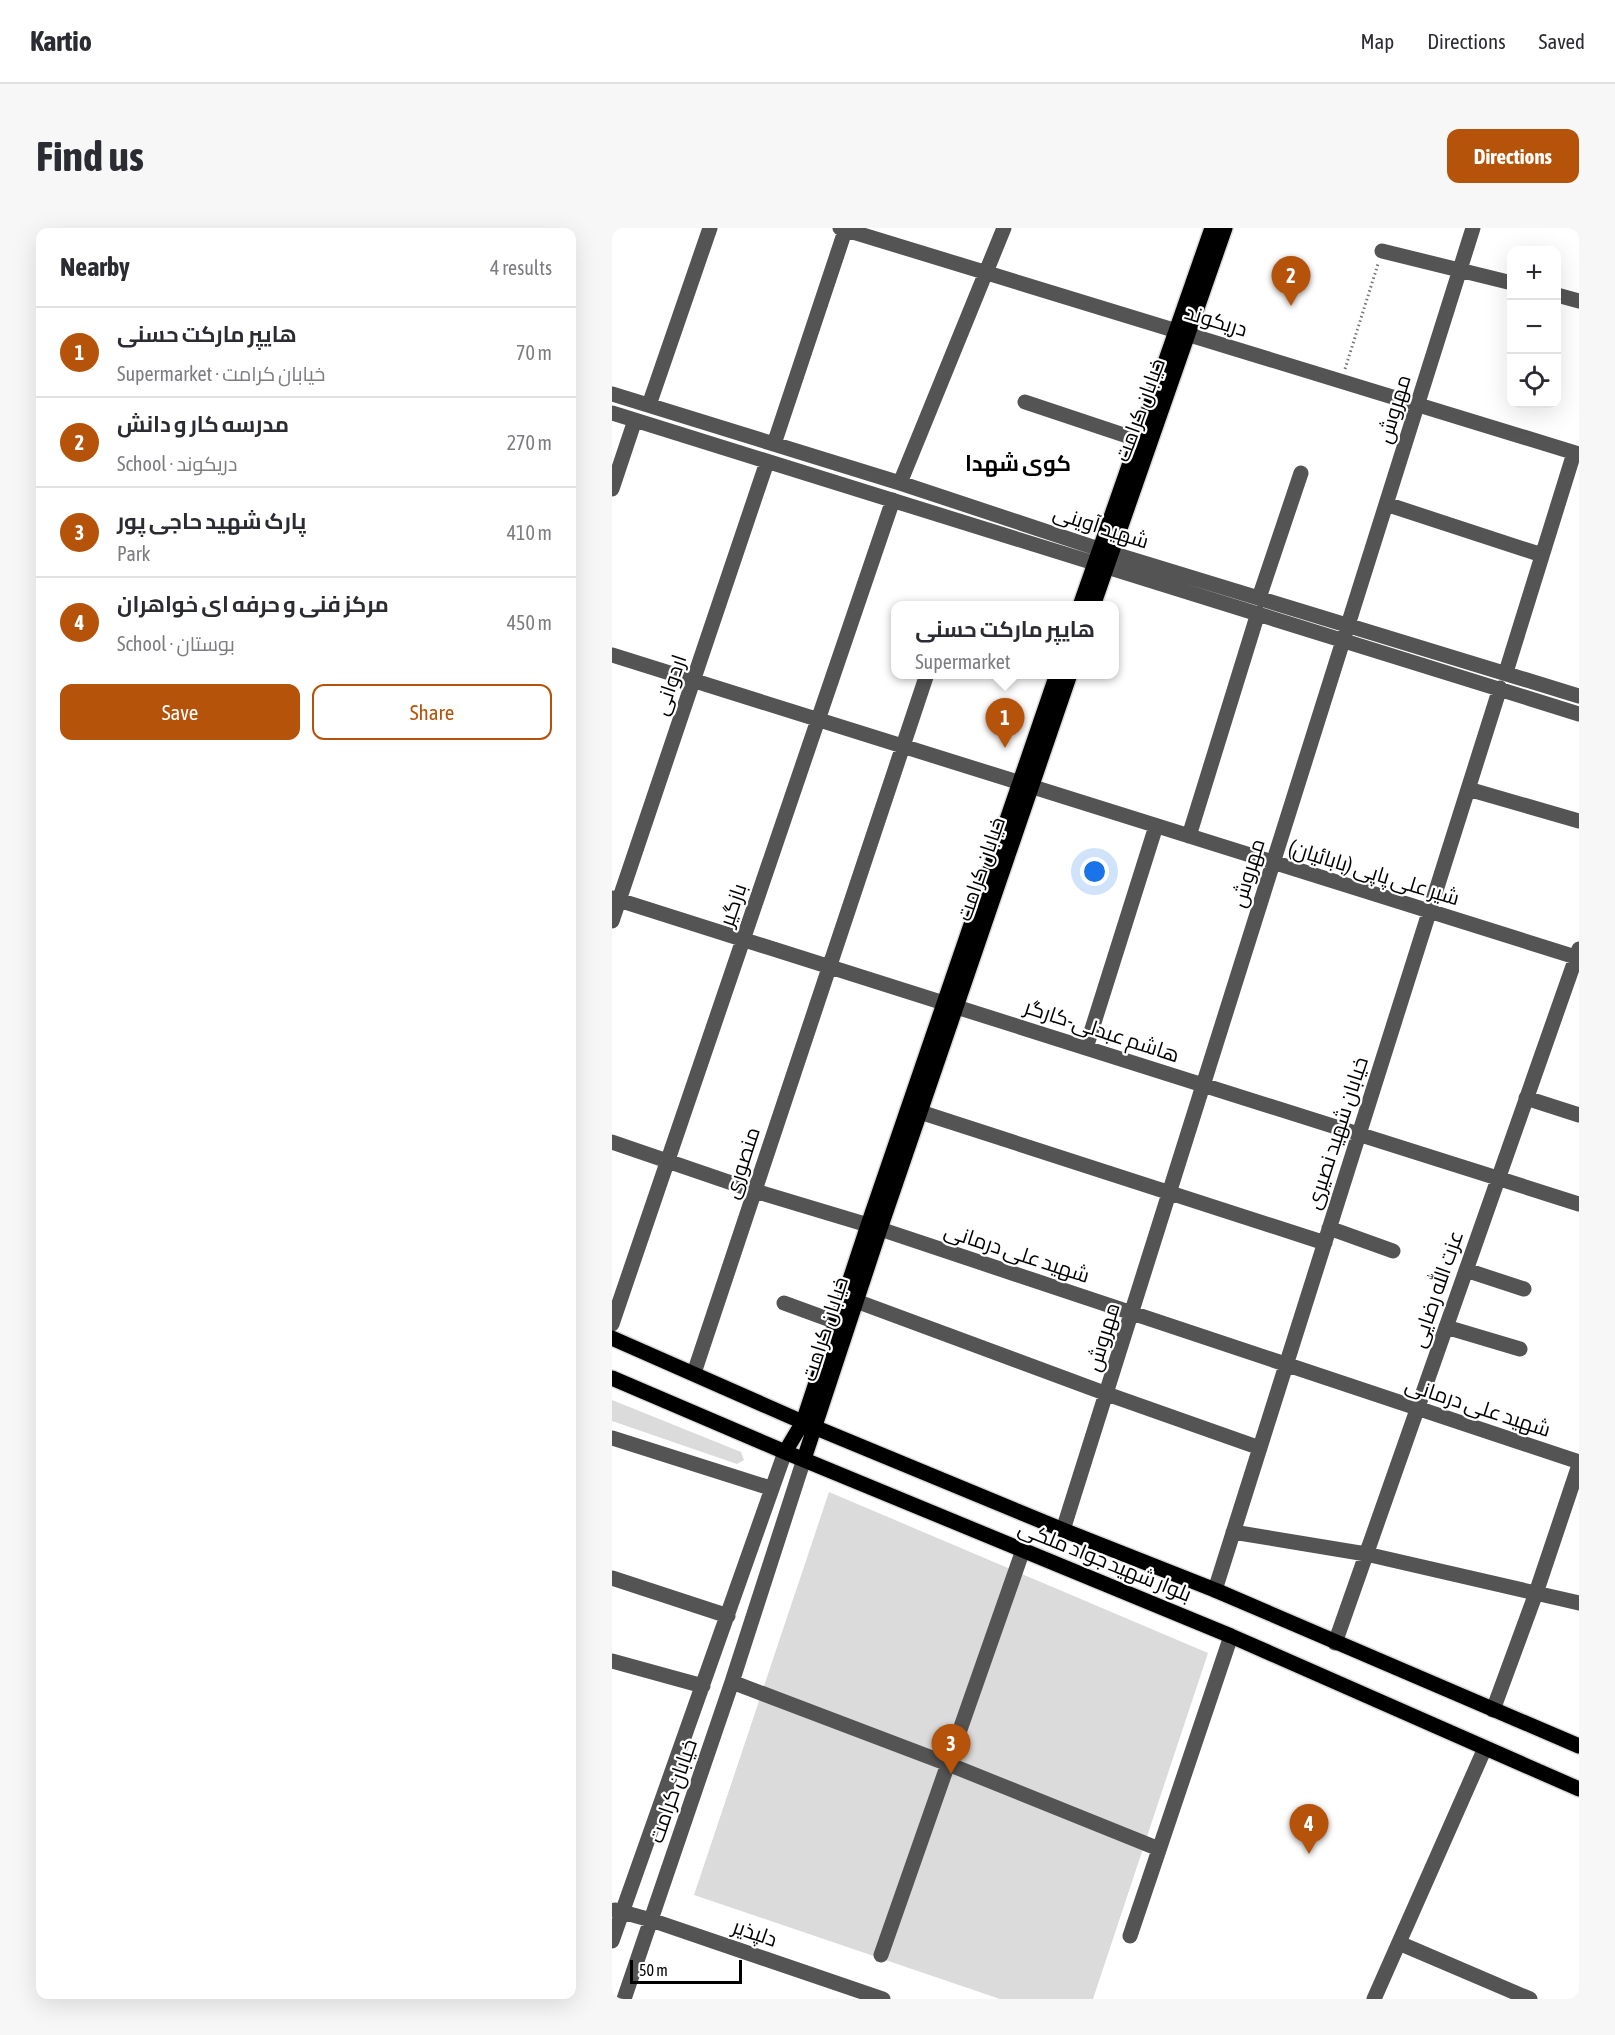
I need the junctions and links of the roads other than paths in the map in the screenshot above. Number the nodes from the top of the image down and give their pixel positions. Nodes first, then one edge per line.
1 (710, 228) edge
2 (1004, 228) edge
3 (1212, 228) edge
4 (1225, 228) edge
5 (1473, 228) edge
6 (844, 229) edge
7 (1382, 251) road end
8 (1461, 270) junction
9 (986, 272) junction
10 (1507, 282) edge
11 (1561, 296) edge
12 (1579, 301) edge
13 (1183, 333) junction
14 (612, 394) edge
15 (1025, 402) dead end
16 (649, 405) junction
17 (1417, 405) junction
18 (612, 413) edge
19 (635, 420) junction
20 (1139, 440) junction
21 (774, 444) junction
22 (1576, 454) edge
23 (767, 462) junction
24 (1301, 473) dead end
25 (900, 483) junction
26 (612, 489) edge
27 (893, 500) junction
28 (1386, 504) junction
29 (1542, 555) junction
30 (1103, 558) junction
31 (1082, 601) edge
32 (1094, 601) edge
33 (1258, 605) junction
34 (1349, 625) junction
35 (1344, 641) junction
36 (612, 655) edge
37 (1506, 672) junction
38 (926, 679) edge
39 (1056, 679) edge
40 (1068, 679) edge
41 (693, 681) junction
42 (1500, 688) junction
43 (1579, 696) edge
44 (1579, 714) edge
45 (818, 720) junction
46 (903, 747) junction
47 (1025, 785) junction
48 (1468, 789) junction
49 (1579, 821) edge
50 (1156, 826) junction
51 (1189, 836) junction
52 (1273, 863) junction
53 (615, 899) edge
54 (1429, 912) junction
55 (612, 921) edge
56 (743, 940) junction
57 (1578, 954) edge
58 (829, 967) junction
59 (951, 1006) junction
60 (1086, 1048) junction
61 (1203, 1086) junction
62 (1526, 1098) junction
63 (920, 1112) junction
64 (1579, 1115) edge
65 (1359, 1134) junction
66 (612, 1142) edge
67 (668, 1160) junction
68 (1498, 1179) junction
69 (755, 1191) junction
70 (1170, 1193) junction
71 (1579, 1204) edge
72 (874, 1227) junction
73 (1327, 1236) junction
74 (1393, 1251) dead end
75 (1466, 1270) junction
76 (1524, 1289) dead end
77 (856, 1301) junction
78 (784, 1303) dead end
79 (1132, 1313) junction
80 (836, 1322) junction
81 (612, 1324) edge
82 (1446, 1327) junction
83 (612, 1338) edge
84 (1520, 1349) dead end
85 (1286, 1365) junction
86 (694, 1373) junction
87 (612, 1378) edge
88 (1107, 1394) junction
89 (1417, 1408) junction
90 (809, 1425) junction
91 (612, 1438) edge
92 (1260, 1448) junction
93 (784, 1452) junction
94 (804, 1460) junction
95 (1579, 1464) edge
96 (770, 1488) junction
97 (1064, 1530) junction
98 (1233, 1532) junction
99 (1023, 1550) junction
100 (1366, 1554) junction
101 (612, 1578) edge
102 (1215, 1590) junction
103 (1536, 1593) junction
104 (1579, 1603) edge
105 (728, 1616) junction
106 (1231, 1636) junction
107 (1335, 1643) junction
108 (612, 1661) edge
109 (732, 1682) junction
110 (703, 1686) junction
111 (1493, 1710) junction
112 (1579, 1746) edge
113 (1485, 1748) junction
114 (948, 1764) junction
115 (1579, 1789) edge
116 (1159, 1849) junction
117 (617, 1911) edge
118 (651, 1920) junction
119 (1130, 1936) dead end
120 (612, 1941) edge
121 (1399, 1943) junction
122 (881, 1955) dead end
123 (1504, 1994) edge
124 (624, 1999) edge
125 (883, 1999) edge
126 (1374, 1999) edge
127 (1530, 1999) edge

1 - 16 street
2 - 9 street
3 - 13 main road, خیابان کرامت
4 - 13 main road, خیابان کرامت
5 - 8 street, مهروش
6 - 9 street, دریکوند
6 - 21 street
7 - 8 street
8 - 10 street
8 - 17 street, مهروش
9 - 13 street, دریکوند
9 - 25 street
11 - 12 street
13 - 17 street, دریکوند
13 - 20 main road, خیابان کرامت
13 - 30 main road, خیابان کرامت
14 - 16 street, شهید آوینی
15 - 20 street
16 - 21 street, شهید آوینی
17 - 22 street, دریکوند
17 - 28 street, مهروش
18 - 19 street, شهید آوینی
19 - 23 street, شهید آوینی
19 - 26 street
20 - 30 main road, خیابان کرامت
21 - 25 street, شهید آوینی
22 - 29 street
23 - 27 street, شهید آوینی
23 - 41 street, اردوانی
24 - 33 street
25 - 30 street, شهید آوینی
27 - 30 street, شهید آوینی
27 - 45 street, بازگیر
28 - 29 street
28 - 34 street, مهروش
29 - 37 street
30 - 31 main road, خیابان کرامت
30 - 32 main road, خیابان کرامت
30 - 33 street, شهید آوینی
33 - 34 street, شهید آوینی
33 - 35 street, شهید آوینی
33 - 51 street
34 - 35 street, مهروش
34 - 37 street, شهید آوینی
35 - 42 street, شهید آوینی
35 - 52 street, مهروش
36 - 41 street, شیر علی پاپی (بابائیان)
37 - 43 street, شهید آوینی
38 - 46 street, منصوری
39 - 47 main road, خیابان کرامت
40 - 47 main road, خیابان کرامت
41 - 45 street, شیر علی پاپی (بابائیان)
41 - 53 street, اردوانی
42 - 44 street, شهید آوینی
42 - 48 street, خیابان شهید نصیری
45 - 46 street, شیر علی پاپی (بابائیان)
45 - 56 street, بازگیر
46 - 47 street, شیر علی پاپی (بابائیان)
46 - 58 street, منصوری
47 - 50 street, شیر علی پاپی (بابائیان)
47 - 59 main road, خیابان کرامت
48 - 49 street
48 - 54 street, خیابان شهید نصیری
50 - 51 street, شیر علی پاپی (بابائیان)
50 - 60 street
51 - 52 street, شیر علی پاپی (بابائیان)
52 - 54 street, شیر علی پاپی (بابائیان)
52 - 61 street, مهروش
53 - 55 street, اردوانی
53 - 56 street, هاشم عبدلی-کارگر
54 - 57 street, شیر علی پاپی (بابائیان)
54 - 65 street, خیابان شهید نصیری
56 - 58 street, هاشم عبدلی-کارگر
56 - 67 street, بازگیر
57 - 62 street, عزت الله رضایی
58 - 59 street, هاشم عبدلی-کارگر
58 - 69 street, منصوری
59 - 60 street, هاشم عبدلی-کارگر
59 - 63 main road, خیابان کرامت
59 - 72 main road, خیابان کرامت
60 - 61 street, هاشم عبدلی-کارگر
61 - 65 street, هاشم عبدلی-کارگر
61 - 70 street, مهروش
62 - 64 street
62 - 68 street, عزت الله رضایی
63 - 70 street
63 - 72 main road, خیابان کرامت
65 - 68 street, هاشم عبدلی-کارگر
65 - 73 street, خیابان شهید نصیری
66 - 67 street, شهید علی درمانی
67 - 69 street, شهید علی درمانی
67 - 81 street, بازگیر
68 - 71 street, هاشم عبدلی-کارگر
68 - 75 street, عزت الله رضایی
69 - 72 street, شهید علی درمانی
69 - 86 street, منصوری
70 - 73 street
70 - 79 street, مهروش
72 - 77 main road, خیابان کرامت
72 - 79 street, شهید علی درمانی
72 - 80 main road, خیابان کرامت
73 - 74 street
73 - 85 street, خیابان شهید نصیری
75 - 76 street
75 - 82 street, عزت الله رضایی
77 - 88 street
77 - 90 main road, خیابان کرامت
78 - 80 street
79 - 85 street, شهید علی درمانی
79 - 88 street, مهروش
80 - 90 main road, خیابان کرامت
82 - 84 street
82 - 89 street, عزت الله رضایی
83 - 86 main road, بلوار شهید جواد ملکی
85 - 89 street, شهید علی درمانی
85 - 92 street, خیابان شهید نصیری
86 - 90 main road, بلوار شهید جواد ملکی
87 - 93 main road, بلوار شهید جواد ملکی
88 - 92 street
88 - 97 street, مهروش
89 - 95 street, شهید علی درمانی
89 - 100 street, عزت الله رضایی
90 - 93 main road, خیابان کرامت
90 - 94 main road, خیابان کرامت
90 - 97 main road, بلوار شهید جواد ملکی
91 - 96 street
92 - 98 street, خیابان شهید نصیری
93 - 94 main road, بلوار شهید جواد ملکی
93 - 96 street, خیابان کرامت
94 - 99 main road, بلوار شهید جواد ملکی
94 - 109 street, خیابان کرامت
95 - 103 street
96 - 105 street, خیابان کرامت
97 - 102 main road, بلوار شهید جواد ملکی
98 - 100 street
98 - 102 street, خیابان شهید نصیری
99 - 106 main road, بلوار شهید جواد ملکی
99 - 114 street
100 - 103 street
100 - 107 street, عزت الله رضایی
101 - 105 street
102 - 107 main road, بلوار شهید جواد ملکی
103 - 104 street
103 - 111 street
105 - 110 street, خیابان کرامت
106 - 113 main road, بلوار شهید جواد ملکی
106 - 116 street
107 - 111 main road, بلوار شهید جواد ملکی
108 - 110 street
109 - 114 street
109 - 118 street, خیابان کرامت
110 - 117 street, خیابان کرامت
111 - 112 main road, بلوار شهید جواد ملکی
113 - 115 main road, بلوار شهید جواد ملکی
113 - 121 street
114 - 116 street
114 - 122 street
116 - 119 street
117 - 118 street, دلپذیر
117 - 120 street, خیابان کرامت
118 - 124 street, خیابان کرامت
118 - 125 street, دلپذیر
121 - 123 street
121 - 126 street
123 - 127 street

